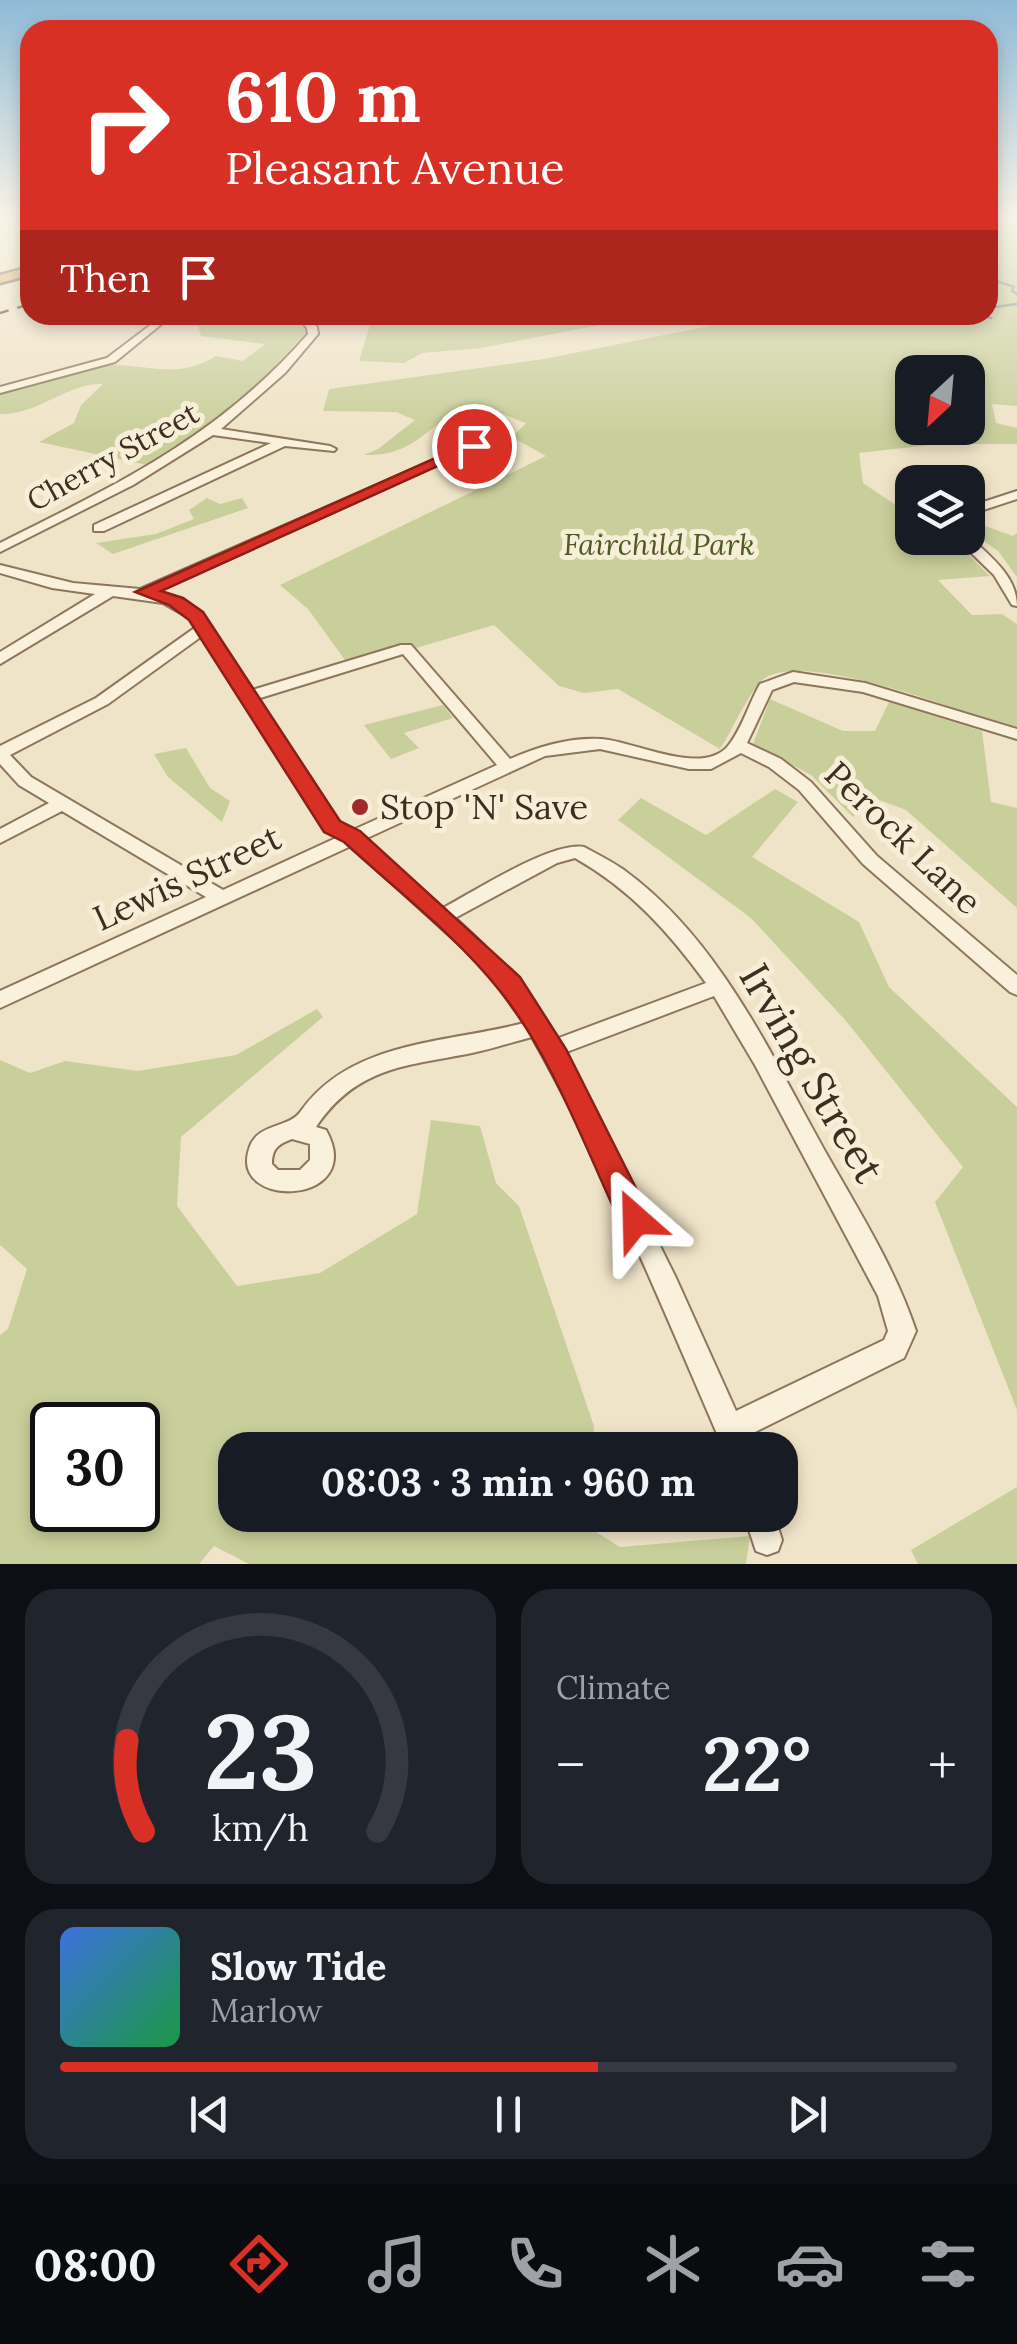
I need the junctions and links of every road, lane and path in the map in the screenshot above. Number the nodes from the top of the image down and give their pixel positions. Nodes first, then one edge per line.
1 (155, 325) edge
2 (310, 325) edge
3 (0, 390) edge
4 (212, 432) junction
5 (283, 442) junction
6 (474, 446) dead end
7 (330, 449) dead end
8 (108, 494) junction
9 (1017, 494) edge
10 (146, 505) junction
11 (985, 506) edge
12 (99, 528) dead end
13 (0, 548) edge
14 (981, 555) edge
15 (0, 569) edge
16 (111, 591) junction
17 (144, 592) junction
18 (1017, 602) edge
19 (205, 627) junction
20 (0, 659) edge
21 (248, 696) junction
22 (1017, 734) edge
23 (738, 746) junction
24 (0, 753) edge
25 (506, 765) junction
26 (61, 804) junction
27 (0, 837) edge
28 (352, 837) junction
29 (222, 898) junction
30 (442, 917) junction
31 (720, 986) junction
32 (1017, 987) edge
33 (0, 1000) edge
34 (539, 1027) junction
35 (552, 1049) junction
36 (302, 1130) dead end
37 (732, 1432) edge
38 (747, 1432) edge

1 - 3 street
2 - 4 street, Cherry Street
4 - 5 street
4 - 8 street, Cherry Street
5 - 7 street
5 - 10 street
6 - 17 street
8 - 10 street
8 - 13 street, Cherry Street
9 - 11 street
10 - 12 street
14 - 18 street
15 - 16 street
16 - 17 street
16 - 20 street
17 - 19 street
19 - 21 street
19 - 24 street
21 - 25 street
21 - 28 street
22 - 23 street
23 - 25 street, Lewis Street
23 - 32 street, Perock Lane
24 - 26 street
25 - 28 street, Lewis Street
26 - 27 street
26 - 29 street
28 - 29 street, Lewis Street
28 - 30 street
29 - 33 street, Lewis Street
30 - 31 street, Irving Street
30 - 34 street
31 - 35 street
31 - 38 street, Irving Street
34 - 35 street
34 - 36 street
35 - 37 street

